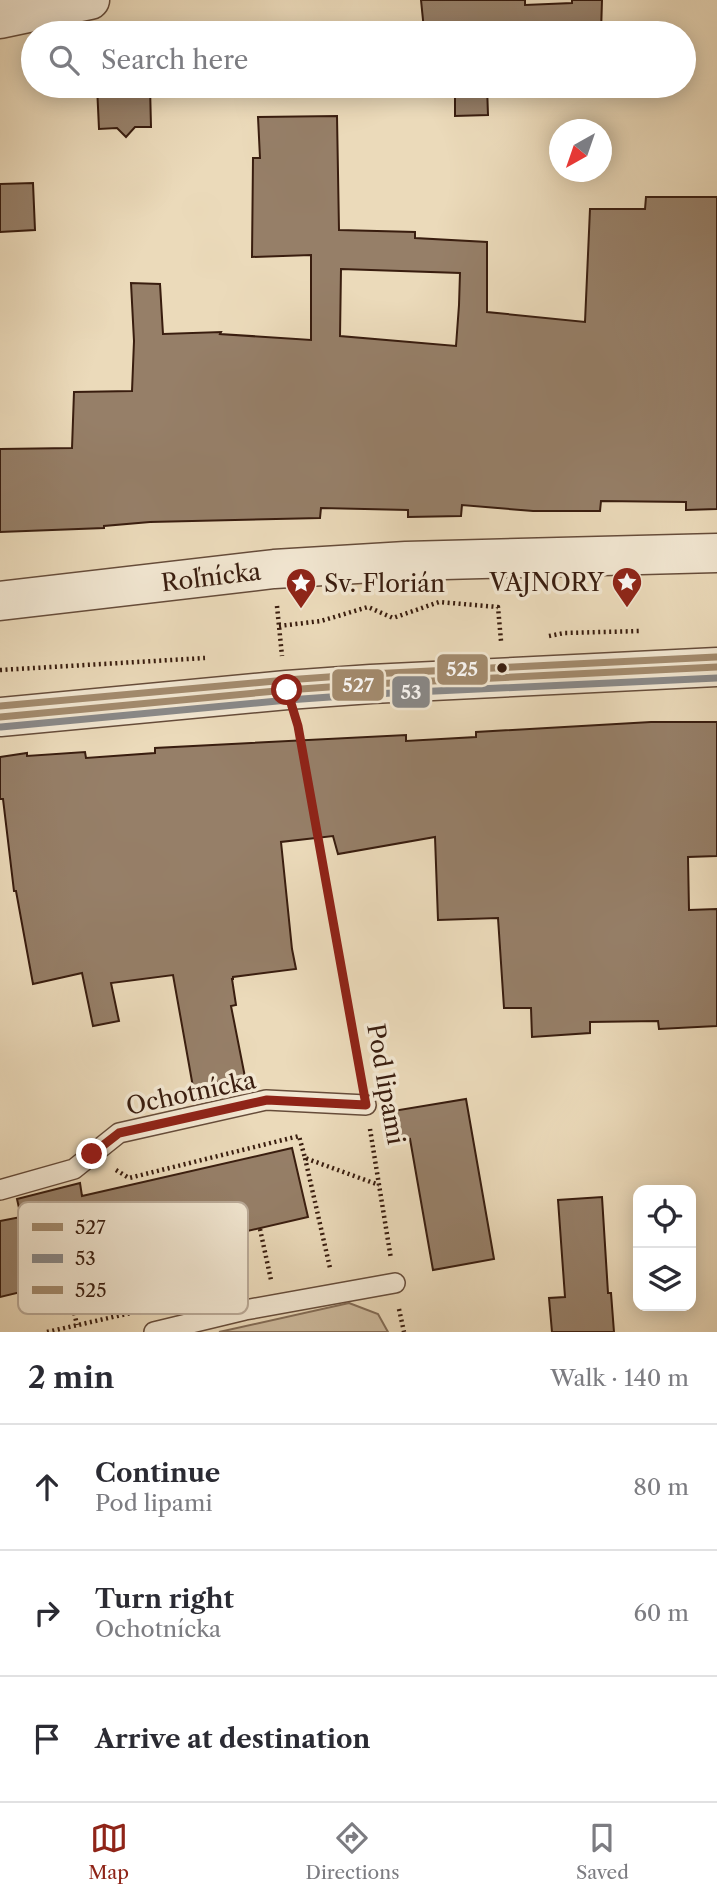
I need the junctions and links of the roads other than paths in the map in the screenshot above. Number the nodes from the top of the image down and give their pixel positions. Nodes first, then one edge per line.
1 (90, 0) edge
2 (0, 19) edge
3 (717, 553) edge
4 (0, 601) edge
5 (717, 667) edge
6 (0, 717) edge
7 (366, 1105) road end
8 (0, 1190) edge
9 (394, 1283) road end
10 (248, 1309) edge
11 (228, 1314) edge
12 (154, 1332) edge

1 - 2 street
3 - 4 street, Roľnícka
5 - 6 street
7 - 8 lane, Ochotnícka
9 - 10 lane
11 - 12 lane

